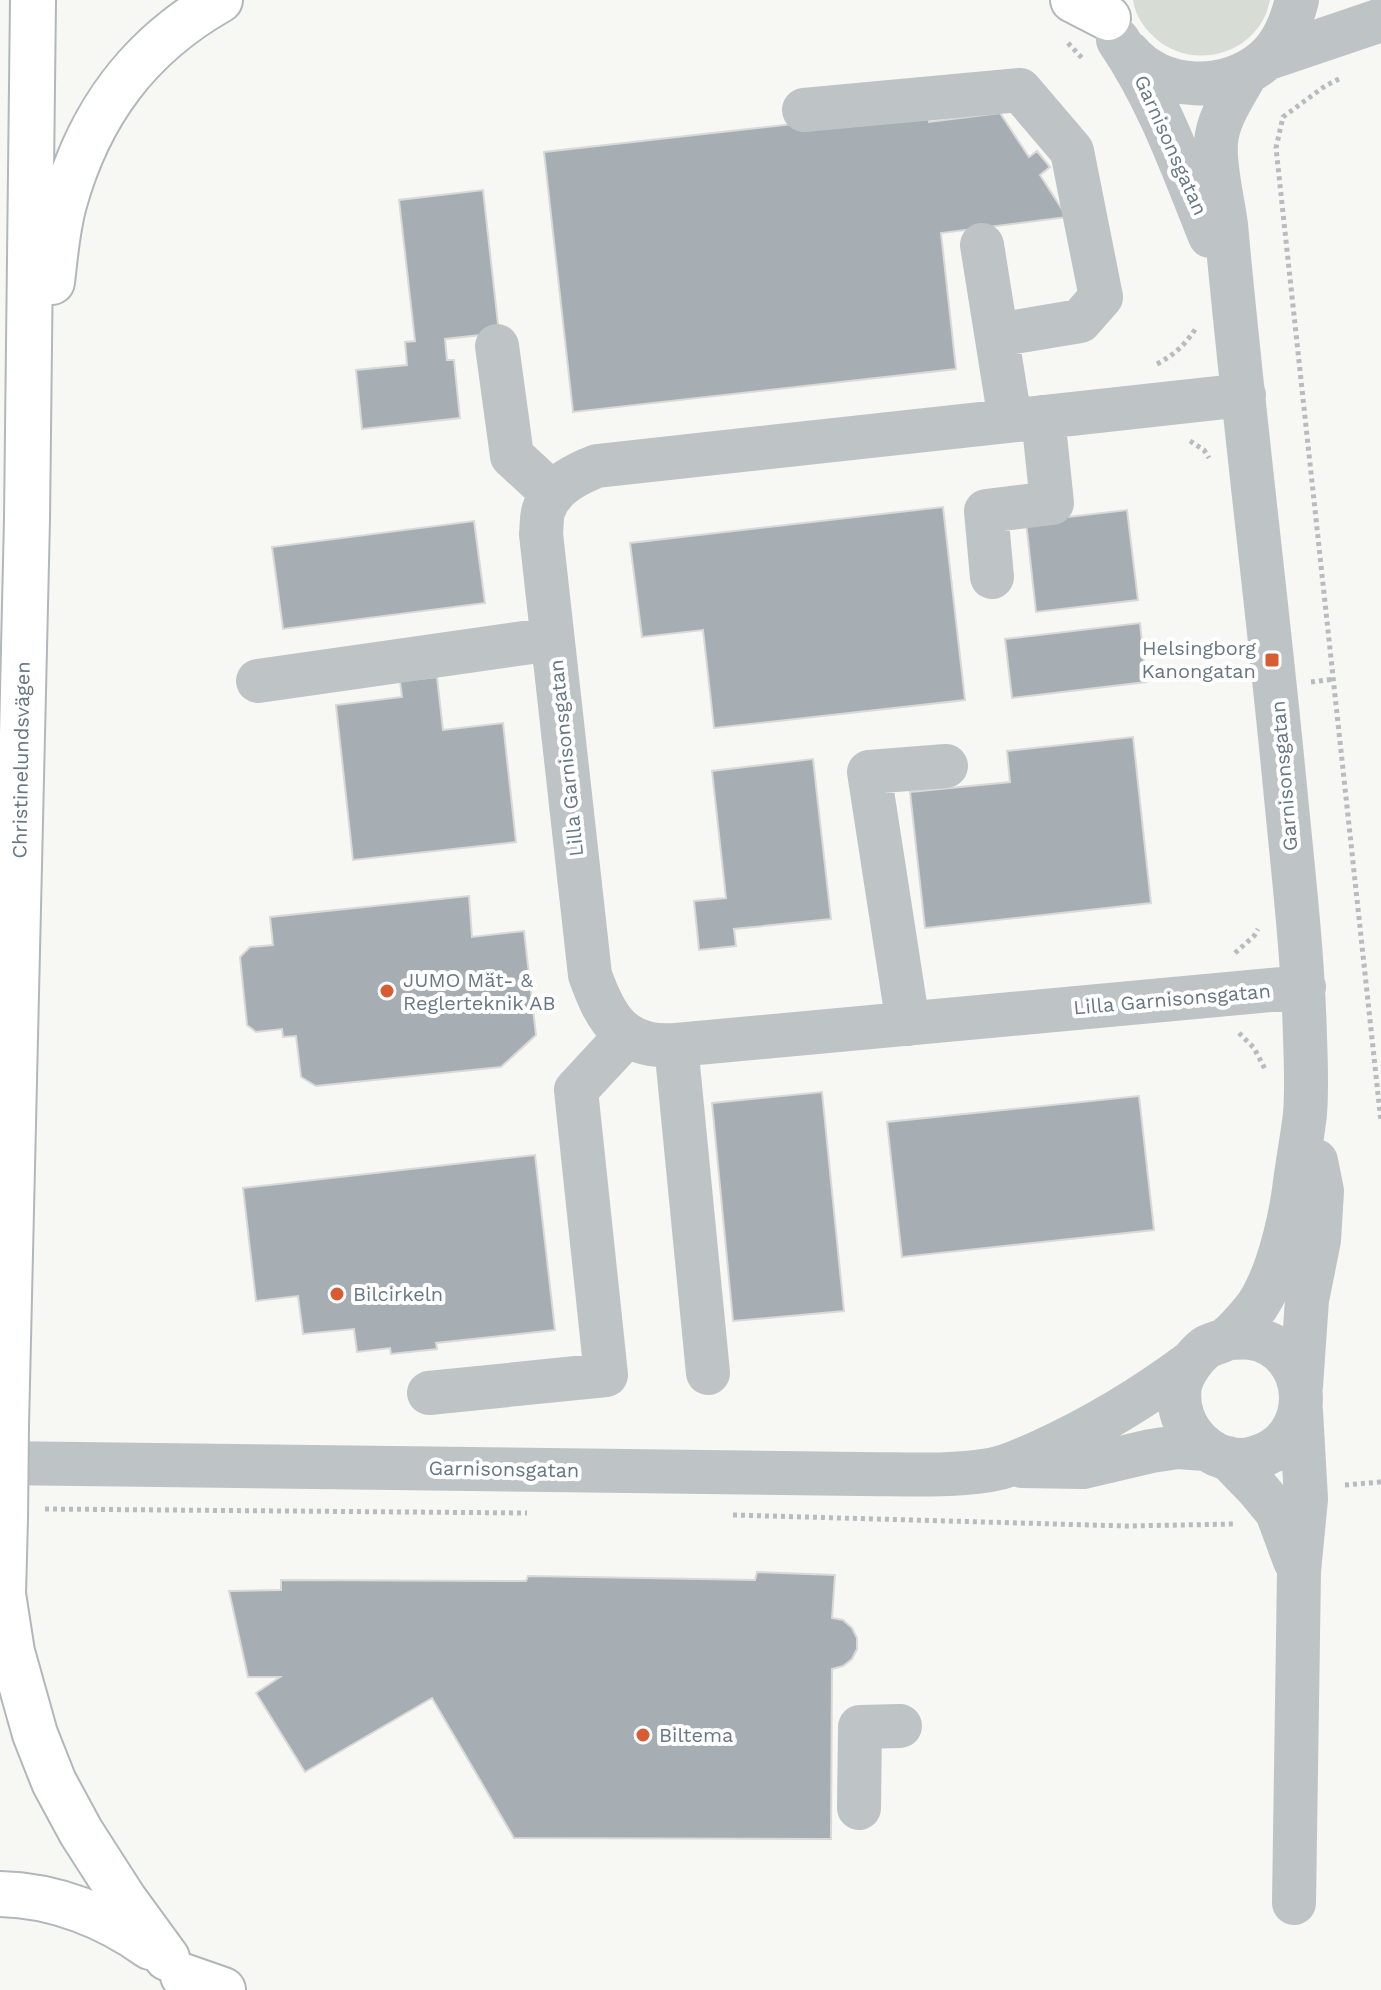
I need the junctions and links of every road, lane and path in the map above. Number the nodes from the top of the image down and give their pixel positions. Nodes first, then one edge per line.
1 (33, 0) edge
2 (220, 0) edge
3 (1297, 0) edge
4 (1381, 20) edge
5 (1093, 26) edge
6 (1257, 66) junction
7 (1339, 79) dead end
8 (804, 110) dead end
9 (982, 245) dead end
10 (1216, 310) junction
11 (997, 335) junction
12 (497, 346) dead end
13 (1244, 395) junction
14 (1145, 405) junction
15 (1026, 418) junction
16 (1186, 438) dead end
17 (1214, 465) dead end
18 (553, 494) junction
19 (27, 519) junction
20 (992, 577) dead end
21 (552, 639) junction
22 (1334, 679) junction
23 (258, 681) dead end
24 (1311, 682) dead end
25 (946, 766) dead end
26 (1262, 920) dead end
27 (1232, 955) dead end
28 (1304, 987) junction
29 (1198, 997) junction
30 (908, 1024) junction
31 (627, 1035) junction
32 (676, 1045) junction
33 (1267, 1075) dead end
34 (1305, 1112) junction
35 (1381, 1122) edge
36 (1228, 1338) junction
37 (1190, 1363) junction
38 (708, 1373) dead end
39 (429, 1393) dead end
40 (1301, 1399) junction
41 (3, 1444) edge
42 (1216, 1454) junction
43 (1008, 1466) junction
44 (1299, 1571) junction
45 (900, 1726) dead end
46 (859, 1808) dead end
47 (0, 1894) edge
48 (1294, 1903) dead end
49 (192, 1979) edge

1 - 19 main road, Christinelundsvägen
2 - 19 main road
3 - 6 street, Garnisonsgatan
4 - 6 street
5 - 6 street
5 - 10 street, Garnisonsgatan
6 - 10 street, Garnisonsgatan
7 - 22 path
8 - 11 street
9 - 11 street
10 - 13 street, Garnisonsgatan
10 - 14 path
11 - 15 street
12 - 18 street
13 - 14 street
13 - 28 street, Garnisonsgatan
14 - 15 street
15 - 18 street
15 - 20 street
16 - 17 path
18 - 21 street, Lilla Garnisonsgatan
19 - 41 main road, Christinelundsvägen
21 - 23 street
21 - 31 street, Lilla Garnisonsgatan
22 - 24 path
22 - 35 path
25 - 30 street
26 - 27 path
28 - 29 street, Lilla Garnisonsgatan
28 - 34 street, Garnisonsgatan
29 - 30 street, Lilla Garnisonsgatan
29 - 33 path
30 - 32 street, Lilla Garnisonsgatan
31 - 32 street, Lilla Garnisonsgatan
31 - 39 street
32 - 38 street
34 - 36 street, Garnisonsgatan
34 - 40 street, Garnisonsgatan
36 - 37 street, Garnisonsgatan
36 - 40 street
37 - 42 street
37 - 43 street, Garnisonsgatan
40 - 42 street, Garnisonsgatan
40 - 44 street
41 - 43 street, Garnisonsgatan
41 - 49 main road, Christinelundsvägen, bridge
42 - 43 street, Garnisonsgatan
42 - 44 street
44 - 48 street
45 - 46 street
47 - 49 main road

